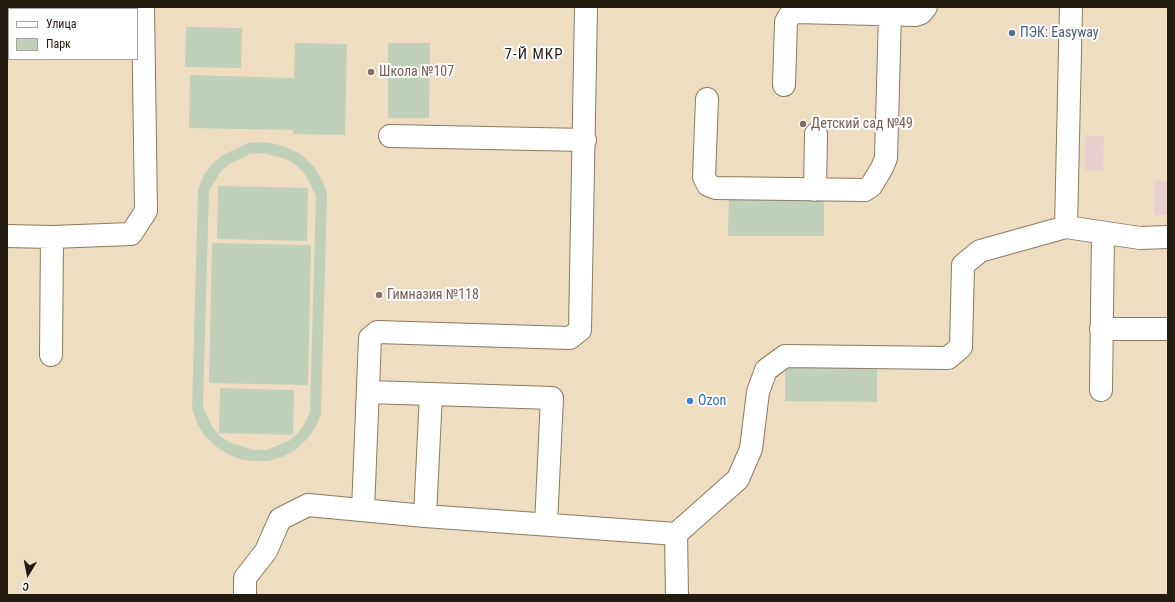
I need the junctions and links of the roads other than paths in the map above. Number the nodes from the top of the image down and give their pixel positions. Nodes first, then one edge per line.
1 (143, 7) edge
2 (586, 7) edge
3 (926, 7) edge
4 (1071, 7) edge
5 (890, 14) junction
6 (784, 85) dead end
7 (707, 99) dead end
8 (816, 134) dead end
9 (390, 136) dead end
10 (585, 140) junction
11 (815, 190) junction
12 (1066, 227) junction
13 (1103, 233) junction
14 (7, 236) edge
15 (52, 237) junction
16 (1168, 237) edge
17 (1101, 329) junction
18 (1168, 330) edge
19 (51, 356) dead end
20 (1101, 390) dead end
21 (368, 392) junction
22 (431, 394) junction
23 (363, 510) junction
24 (425, 516) junction
25 (546, 524) junction
26 (676, 534) junction
27 (245, 595) edge
28 (677, 595) edge

1 - 15 lane
2 - 10 lane
3 - 5 lane
4 - 12 lane
5 - 6 lane
5 - 11 lane
7 - 11 lane
8 - 11 lane
9 - 10 lane
10 - 21 lane
12 - 13 lane
12 - 26 lane
13 - 16 lane
13 - 17 lane
14 - 15 lane
15 - 19 lane
17 - 18 lane
17 - 20 lane
21 - 22 lane
21 - 23 lane
22 - 24 lane
22 - 25 lane
23 - 24 lane
23 - 27 lane
24 - 25 lane
25 - 26 lane
26 - 28 lane

